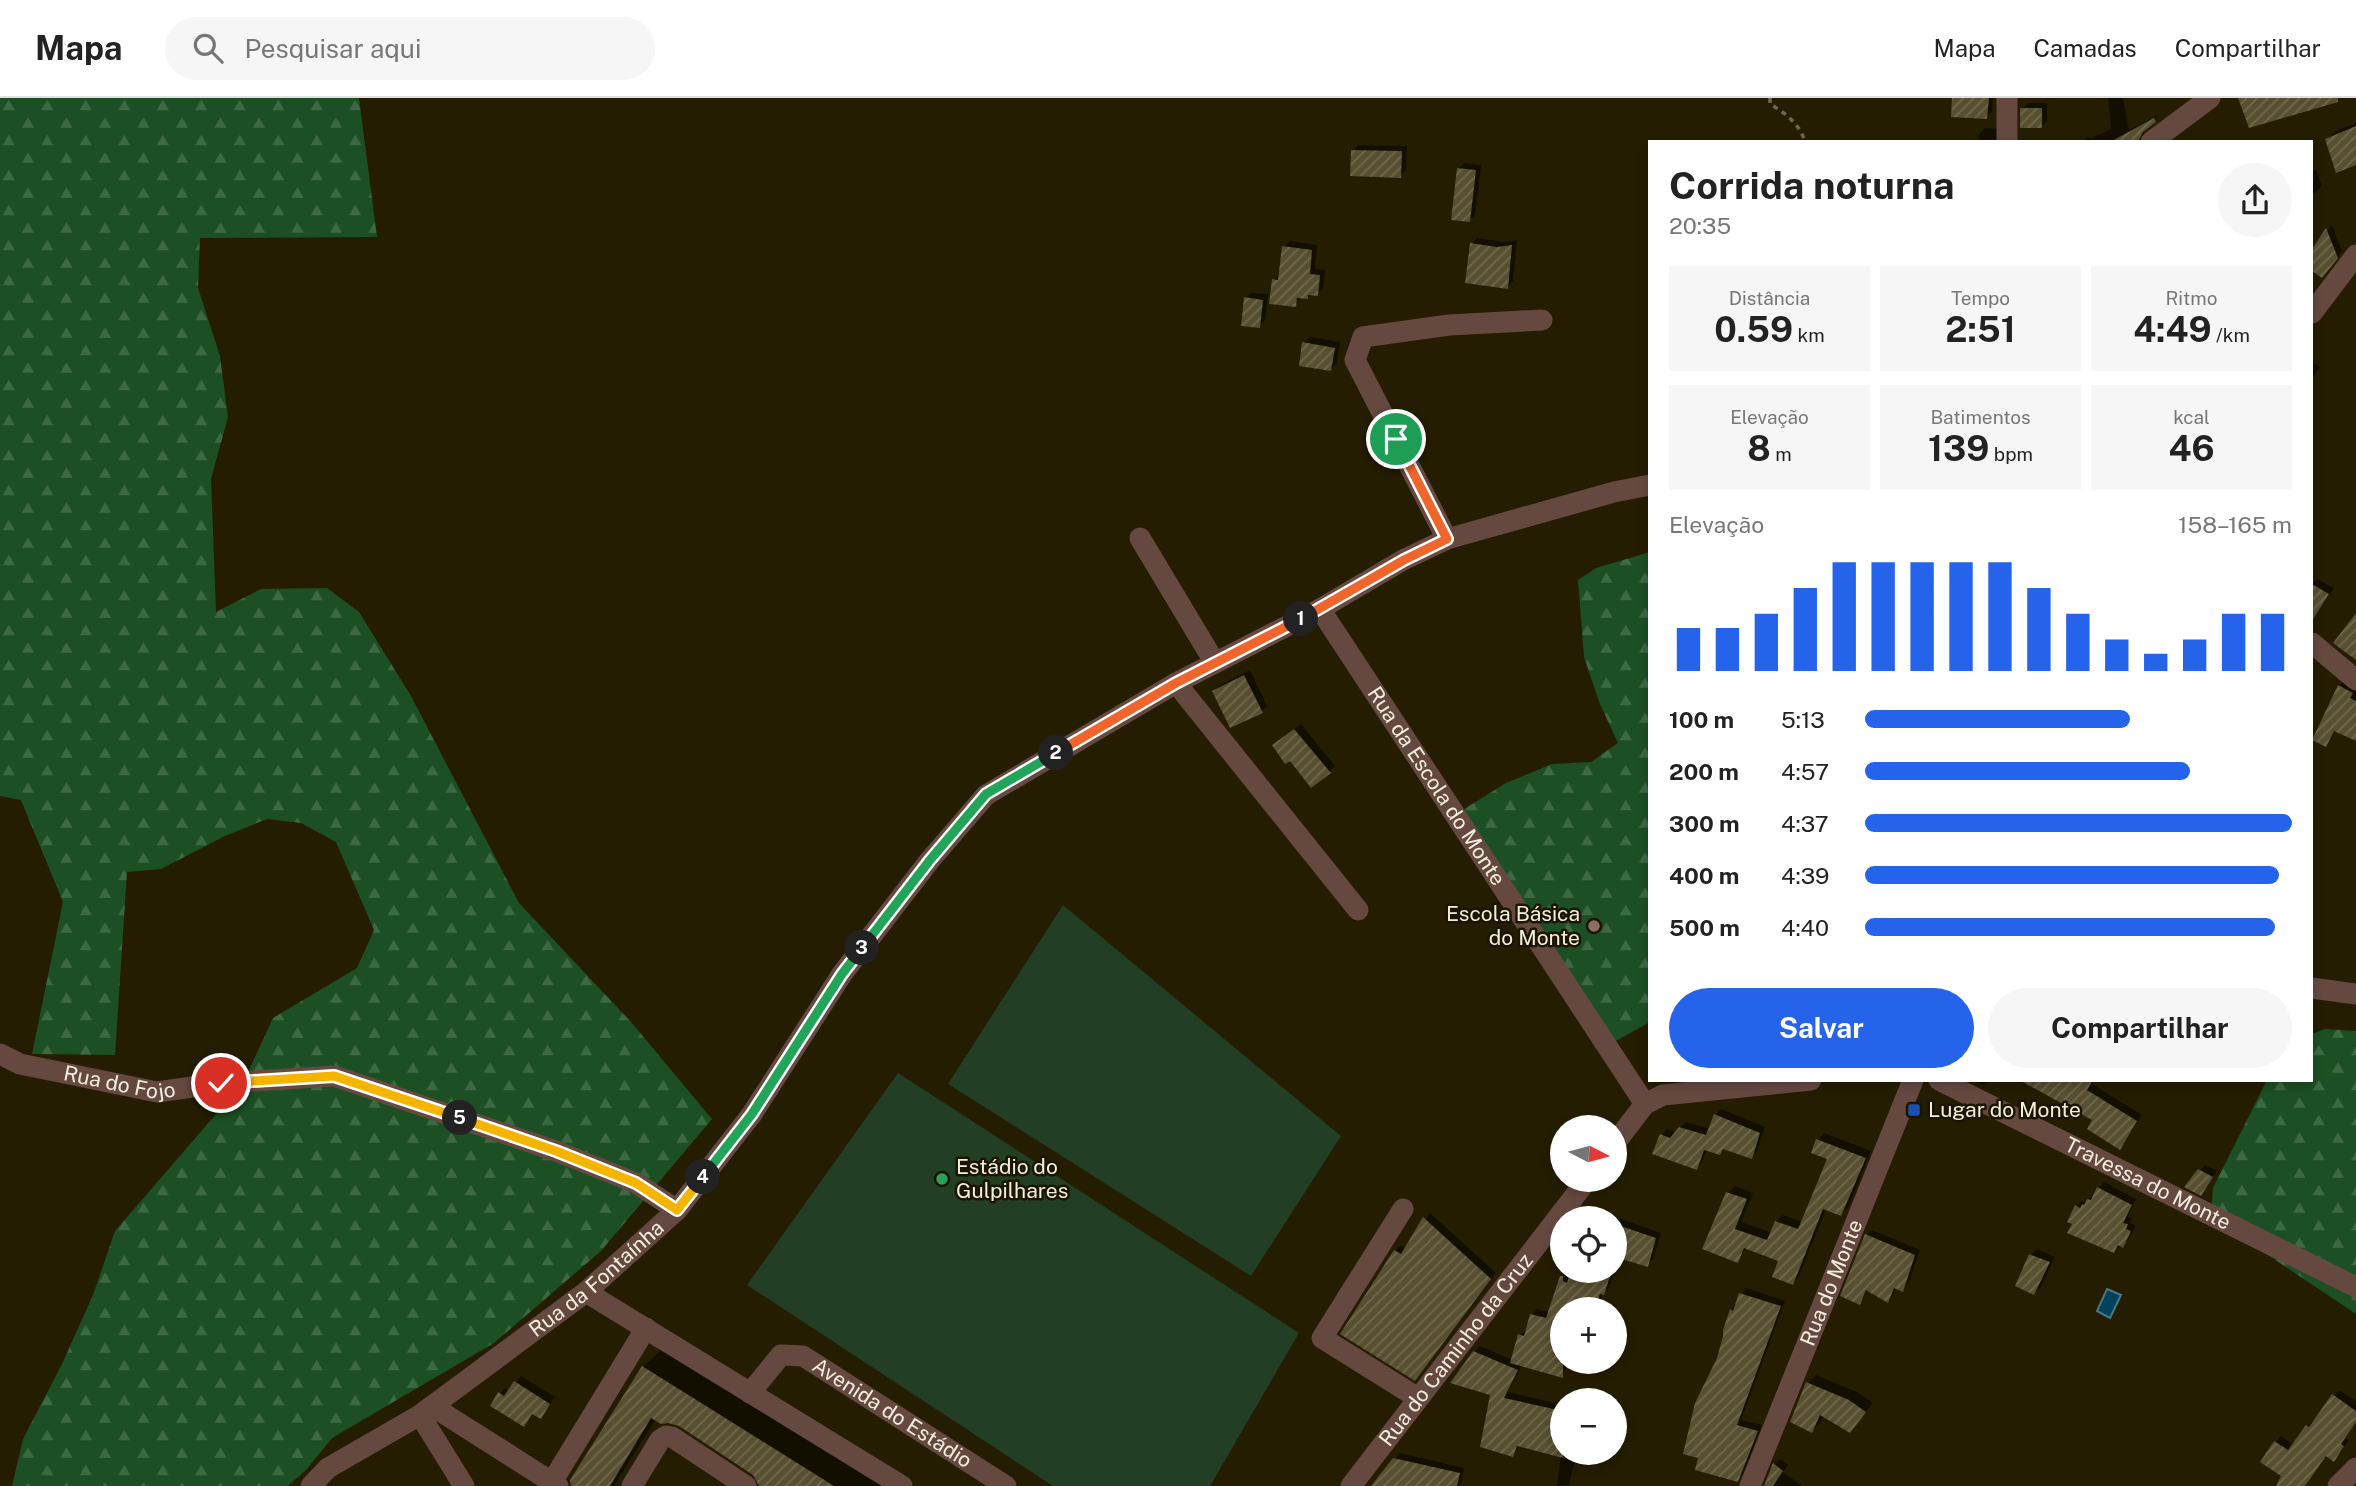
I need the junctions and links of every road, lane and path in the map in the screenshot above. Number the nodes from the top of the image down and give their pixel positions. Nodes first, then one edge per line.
1 (1770, 98) edge
2 (2007, 98) edge
3 (2210, 98) edge
4 (1804, 140) edge
5 (2007, 140) edge
6 (2154, 140) edge
7 (2356, 255) edge
8 (2313, 312) edge
9 (1542, 320) dead end
10 (1648, 485) edge
11 (1140, 538) dead end
12 (1447, 539) junction
13 (1320, 608) junction
14 (2313, 644) edge
15 (1215, 663) junction
16 (2356, 680) edge
17 (1176, 683) junction
18 (1358, 910) dead end
19 (2313, 988) edge
20 (2356, 994) edge
21 (0, 1054) edge
22 (1791, 1082) edge
23 (1912, 1082) edge
24 (1943, 1082) edge
25 (1646, 1104) junction
26 (1628, 1127) edge
27 (1578, 1192) edge
28 (1403, 1209) dead end
29 (677, 1210) junction
30 (2356, 1287) edge
31 (586, 1292) junction
32 (646, 1328) junction
33 (750, 1393) junction
34 (1418, 1398) junction
35 (426, 1410) junction
36 (2356, 1468) edge
37 (555, 1484) edge
38 (311, 1486) edge
39 (464, 1486) edge
40 (632, 1486) edge
41 (746, 1486) edge
42 (902, 1486) edge
43 (1006, 1486) edge
44 (1351, 1486) edge
45 (1750, 1486) edge
46 (2338, 1486) edge

1 - 4 path
2 - 5 street
3 - 6 street
7 - 8 street
9 - 12 street
10 - 12 street, Rua da Fontaínha
11 - 15 street
12 - 13 street, Rua da Fontaínha
13 - 15 street, Rua da Fontaínha
13 - 25 street, Rua da Escola do Monte
14 - 16 street
15 - 17 street, Rua da Fontaínha
17 - 18 street
17 - 29 street, Rua da Fontaínha
19 - 20 street
21 - 29 street, Rua do Fojo
22 - 25 street
23 - 45 street, Rua do Monte
24 - 30 street, Travessa do Monte
25 - 26 street
27 - 34 street, Rua do Caminho da Cruz
28 - 34 street
29 - 31 street, Rua da Fontaínha
31 - 32 street
31 - 35 street, Rua da Fontaínha
32 - 33 street
32 - 37 street
33 - 42 street
33 - 43 street, Avenida do Estádio
34 - 44 street, Rua do Caminho da Cruz
35 - 37 street
35 - 38 street, Rua da Fontaínha
35 - 39 street
36 - 46 street
40 - 41 street

